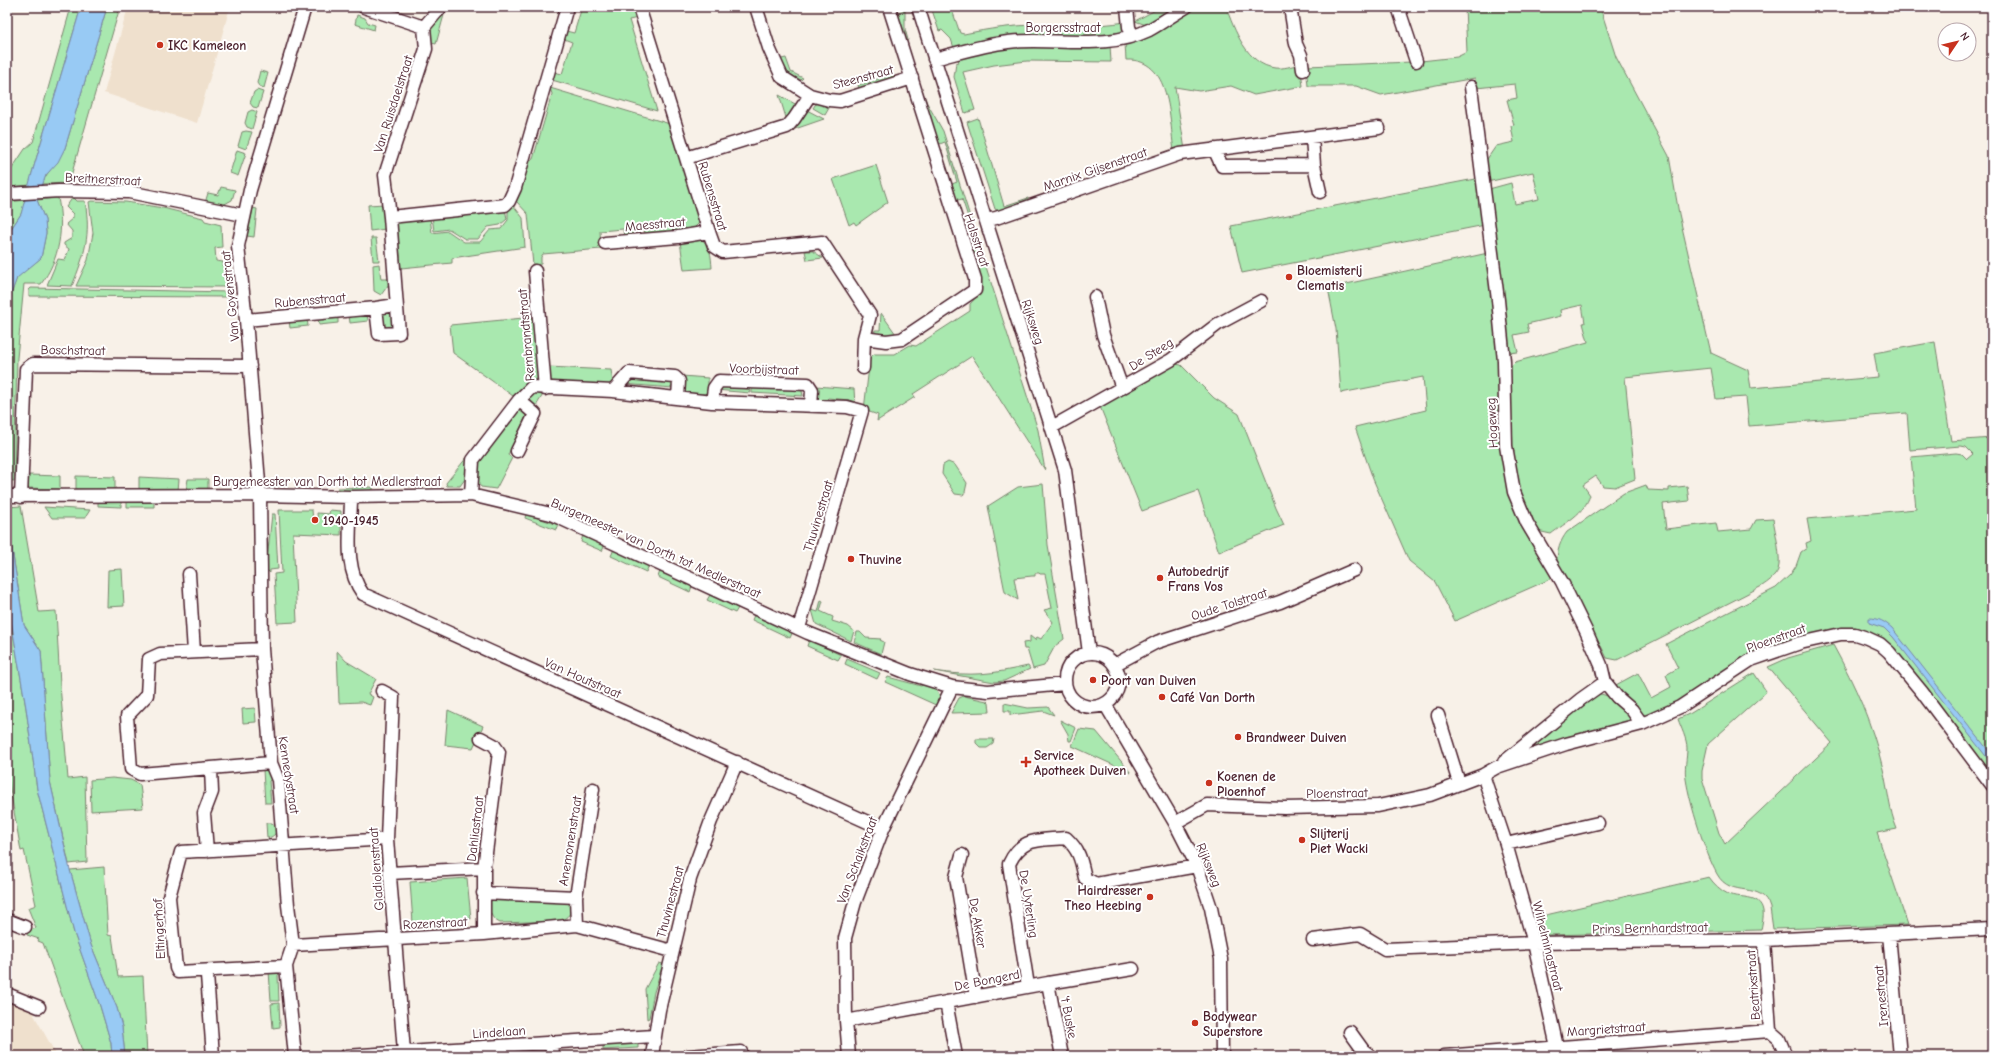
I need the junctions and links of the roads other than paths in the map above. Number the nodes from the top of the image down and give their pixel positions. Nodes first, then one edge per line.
1 (305, 7) edge
2 (364, 7) edge
3 (441, 7) edge
4 (567, 7) edge
5 (639, 7) edge
6 (756, 7) edge
7 (889, 7) edge
8 (918, 7) edge
9 (1127, 7) edge
10 (1186, 7) edge
11 (1290, 7) edge
12 (1398, 7) edge
13 (424, 27) junction
14 (1132, 35) junction
15 (934, 60) junction
16 (1416, 61) dead end
17 (1303, 70) dead end
18 (912, 78) junction
19 (1471, 87) dead end
20 (810, 95) junction
21 (1379, 128) dead end
22 (1312, 137) junction
23 (1214, 149) junction
24 (686, 158) junction
25 (1314, 165) junction
26 (1320, 192) dead end
27 (12, 193) edge
28 (243, 215) junction
29 (390, 217) junction
30 (986, 220) junction
31 (708, 232) junction
32 (605, 243) dead end
33 (535, 271) dead end
34 (1096, 297) dead end
35 (1261, 300) dead end
36 (396, 305) junction
37 (376, 308) junction
38 (246, 320) junction
39 (864, 338) junction
40 (250, 366) junction
41 (863, 368) dead end
42 (1122, 388) junction
43 (545, 389) junction
44 (613, 391) junction
45 (678, 398) junction
46 (519, 400) junction
47 (712, 402) junction
48 (811, 406) junction
49 (1052, 427) junction
50 (517, 451) dead end
51 (260, 495) junction
52 (471, 495) junction
53 (7, 496) edge
54 (21, 497) junction
55 (351, 497) junction
56 (1354, 570) dead end
57 (189, 574) dead end
58 (799, 628) junction
59 (262, 649) junction
60 (194, 652) junction
61 (1089, 653) junction
62 (1114, 665) junction
63 (1605, 682) junction
64 (1065, 684) junction
65 (952, 687) junction
66 (382, 691) dead end
67 (1105, 704) junction
68 (1438, 715) dead end
69 (1642, 724) junction
70 (481, 738) dead end
71 (737, 762) junction
72 (271, 763) junction
73 (1498, 767) junction
74 (211, 769) junction
75 (1483, 775) junction
76 (1459, 783) junction
77 (1992, 785) edge
78 (593, 789) dead end
79 (1175, 823) junction
80 (1598, 823) dead end
81 (883, 829) junction
82 (387, 839) junction
83 (1506, 844) junction
84 (285, 846) junction
85 (208, 850) junction
86 (962, 855) dead end
87 (1197, 866) junction
88 (484, 868) junction
89 (390, 873) junction
90 (483, 893) junction
91 (576, 897) junction
92 (7, 920) edge
93 (577, 925) junction
94 (26, 927) dead end
95 (1992, 928) edge
96 (484, 934) junction
97 (1889, 934) junction
98 (395, 940) junction
99 (1313, 940) dead end
100 (1764, 940) junction
101 (1534, 943) junction
102 (293, 945) junction
103 (672, 951) junction
104 (286, 966) junction
105 (1133, 969) dead end
106 (206, 975) dead end
107 (1048, 983) junction
108 (1028, 986) junction
109 (7, 994) edge
110 (976, 998) junction
111 (946, 1002) junction
112 (39, 1007) dead end
113 (846, 1022) junction
114 (1770, 1031) junction
115 (1350, 1032) dead end
116 (654, 1036) junction
117 (551, 1042) junction
118 (1558, 1051) edge
119 (1784, 1051) edge
120 (404, 1052) junction
121 (213, 1056) edge
122 (295, 1056) edge
123 (346, 1056) edge
124 (552, 1056) edge
125 (652, 1056) edge
126 (688, 1056) edge
127 (742, 1056) edge
128 (849, 1056) edge
129 (956, 1056) edge
130 (1062, 1056) edge
131 (1222, 1056) edge
132 (1370, 1056) edge
133 (1444, 1056) edge
134 (1774, 1056) edge
135 (1900, 1056) edge

1 - 28 street, Van Goyenstraat
2 - 13 street
3 - 13 street
4 - 29 street
5 - 24 street, Rubensstraat
6 - 20 street, Steenstraat
7 - 18 street
8 - 15 street, Rijksweg
9 - 14 street
10 - 14 street, Borgersstraat
11 - 17 street
12 - 16 street
13 - 29 street, Van Ruisdaelstraat
14 - 15 street, Borgersstraat
15 - 30 street, Rijksweg
18 - 20 street, Steenstraat
18 - 39 street, Halsstraat
19 - 63 street, Hogeweg
20 - 24 street
21 - 22 street, Marnix Gijsenstraat
22 - 23 street, Marnix Gijsenstraat
22 - 25 street
23 - 25 street
23 - 30 street, Marnix Gijsenstraat
24 - 31 street, Rubensstraat
25 - 26 street
27 - 28 street, Breitnerstraat
28 - 38 street, Van Goyenstraat
29 - 36 street
30 - 49 street, Rijksweg
31 - 32 street, Maesstraat
31 - 39 street, Rubensstraat
33 - 43 street, Rembrandtstraat
34 - 42 street
35 - 42 street, De Steeg
36 - 37 street, Rubensstraat
36 - 37 street
37 - 38 street, Rubensstraat
38 - 40 street, Van Goyenstraat
39 - 41 street, Rubensstraat
40 - 51 street, Van Goyenstraat
40 - 54 street, Boschstraat
42 - 49 street, De Steeg
43 - 44 street
43 - 46 street, Rembrandtstraat
44 - 45 street
44 - 45 street
45 - 47 street
46 - 50 street, Rembrandtstraat
46 - 52 street, Rembrandtstraat
47 - 48 street
47 - 48 street, Voorbijstraat
48 - 58 street, Thuvinestraat
49 - 61 street, Rijksweg
51 - 54 street, Burgemeester van Dorth tot Medlerstraat
51 - 55 street, Burgemeester van Dorth tot Medlerstraat
51 - 59 street, Kennedystraat
52 - 55 street, Burgemeester van Dorth tot Medlerstraat
52 - 58 street, Burgemeester van Dorth tot Medlerstraat
53 - 54 street, Burgemeester van Dorth tot Medlerstraat
55 - 71 street, Van Houtstraat
56 - 62 street, Oude Tolstraat
57 - 60 street
58 - 65 street, Burgemeester van Dorth tot Medlerstraat
59 - 60 street
59 - 72 street, Kennedystraat
60 - 74 street
61 - 62 street
61 - 64 street
62 - 67 street
63 - 69 street, Hogeweg
63 - 73 street, Ploenstraat
64 - 65 street, Burgemeester van Dorth tot Medlerstraat
64 - 67 street
65 - 81 street, Van Schaikstraat
66 - 82 street, Gladiolenstraat
67 - 79 street, Rijksweg
68 - 76 street
69 - 73 street, Ploenstraat
69 - 77 street, Ploenstraat
70 - 88 street, Dahliastraat
71 - 81 street, Van Houtstraat
71 - 103 street, Thuvinestraat
72 - 74 street
72 - 84 street, Kennedystraat
73 - 75 street, Ploenstraat
74 - 85 street
75 - 76 street, Ploenstraat
75 - 83 street, Wilhelminastraat
76 - 79 street, Ploenstraat
78 - 91 street, Anemonenstraat
79 - 87 street, Rijksweg
80 - 83 street
81 - 113 street, Van Schaikstraat
82 - 84 street, Eltingerhof
82 - 89 street, Gladiolenstraat
83 - 101 street, Wilhelminastraat
84 - 85 street, Eltingerhof
84 - 102 street, Kennedystraat
85 - 104 street, Eltingerhof
86 - 110 street, De Akker
87 - 108 street, De Uyterling
87 - 131 street, Rijksweg
88 - 89 street
88 - 90 street, Dahliastraat
89 - 98 street, Gladiolenstraat
90 - 91 street
90 - 96 street, Dahliastraat
91 - 93 street
92 - 94 street
93 - 96 street, Rozenstraat
93 - 103 street, Rozenstraat
95 - 97 street, Prins Bernhardstraat
96 - 98 street, Rozenstraat
97 - 100 street, Prins Bernhardstraat
97 - 135 street, Irenestraat
98 - 102 street, Rozenstraat
98 - 120 street, Gladiolenstraat
99 - 101 street, Prins Bernhardstraat
100 - 101 street, Prins Bernhardstraat
100 - 114 street, Beatrixstraat
101 - 118 street, Wilhelminastraat
102 - 104 street, Kennedystraat
103 - 116 street, Thuvinestraat
104 - 122 street, Kennedystraat
105 - 107 street, De Bongerd
106 - 121 street
107 - 108 street, De Bongerd
107 - 130 street, 't Buske
108 - 110 street, De Bongerd
109 - 112 street
110 - 111 street, De Bongerd
111 - 113 street, De Bongerd
111 - 129 street
113 - 128 street, Van Schaikstraat
114 - 118 street, Margrietstraat
114 - 119 street, Beatrixstraat
115 - 132 street
116 - 117 street, Lindelaan
116 - 125 street, Thuvinestraat
117 - 120 street, Lindelaan
117 - 124 street
118 - 133 street, Margrietstraat
119 - 134 street, Beatrixstraat
120 - 123 street, Lindelaan
126 - 127 street

